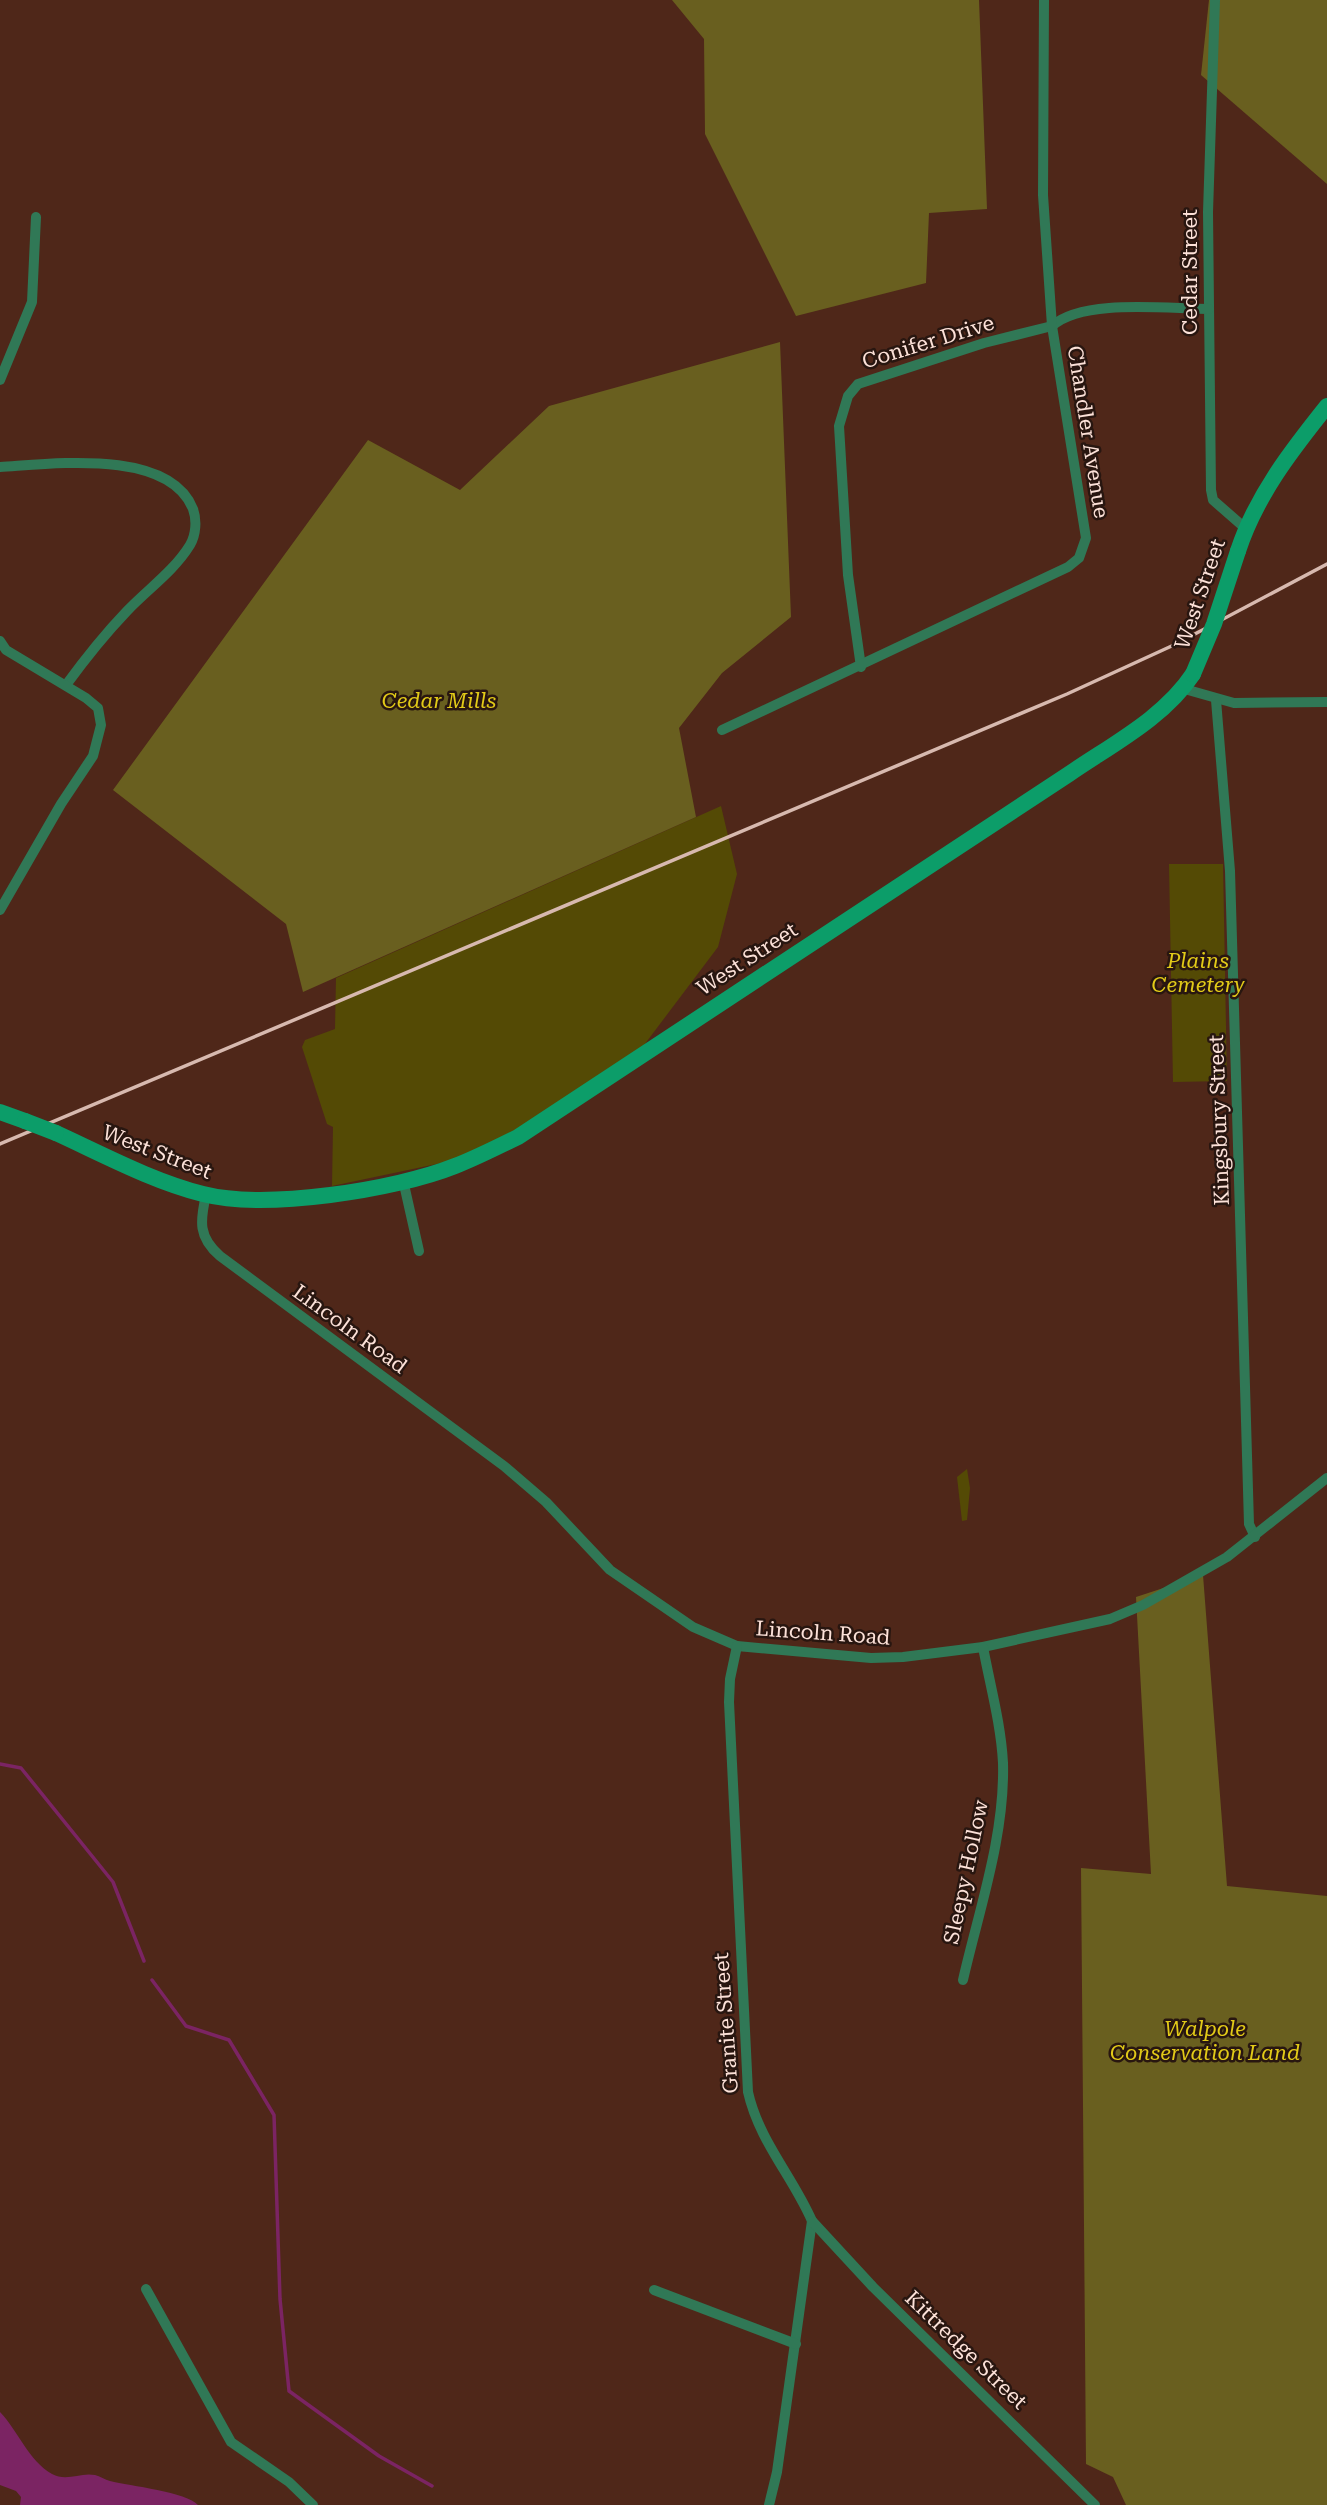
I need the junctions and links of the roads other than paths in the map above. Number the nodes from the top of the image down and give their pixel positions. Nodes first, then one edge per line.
1 (1044, 0) edge
2 (1215, 0) edge
3 (36, 217) dead end
4 (1209, 309) junction
5 (1052, 326) junction
6 (0, 380) edge
7 (1327, 406) edge
8 (0, 467) edge
9 (1245, 528) junction
10 (0, 641) edge
11 (861, 667) junction
12 (66, 685) junction
13 (1181, 688) junction
14 (1216, 700) junction
15 (1327, 702) edge
16 (722, 730) dead end
17 (0, 910) edge
18 (0, 1112) edge
19 (403, 1180) junction
20 (206, 1195) junction
21 (419, 1251) dead end
22 (1327, 1478) edge
23 (1255, 1537) junction
24 (737, 1646) junction
25 (983, 1647) junction
26 (963, 1980) dead end
27 (812, 2221) junction
28 (146, 2289) dead end
29 (654, 2290) dead end
30 (796, 2344) junction
31 (313, 2505) edge
32 (769, 2505) edge
33 (1095, 2505) edge

1 - 5 street, Chandler Avenue
2 - 4 street, Cedar Street
3 - 6 street
4 - 5 street, Conifer Drive
4 - 9 street, Cedar Street
5 - 11 street, Chandler Avenue
5 - 11 street, Conifer Drive
7 - 9 main road, West Street
8 - 12 street
9 - 13 main road, West Street, bridge
10 - 12 street
11 - 16 street, Chandler Avenue
12 - 17 street
13 - 14 street
13 - 19 main road, West Street
14 - 15 street
14 - 23 street, Kingsbury Street
18 - 20 main road, West Street, bridge
19 - 20 main road, West Street
19 - 21 street
20 - 24 street, Lincoln Road
22 - 23 street, Lincoln Road
23 - 25 street, Lincoln Road
24 - 25 street, Lincoln Road
24 - 27 street, Granite Street
25 - 26 street, Sleepy Hollow
27 - 30 street
27 - 33 street, Kittredge Street
28 - 31 street
29 - 30 street
30 - 32 street

